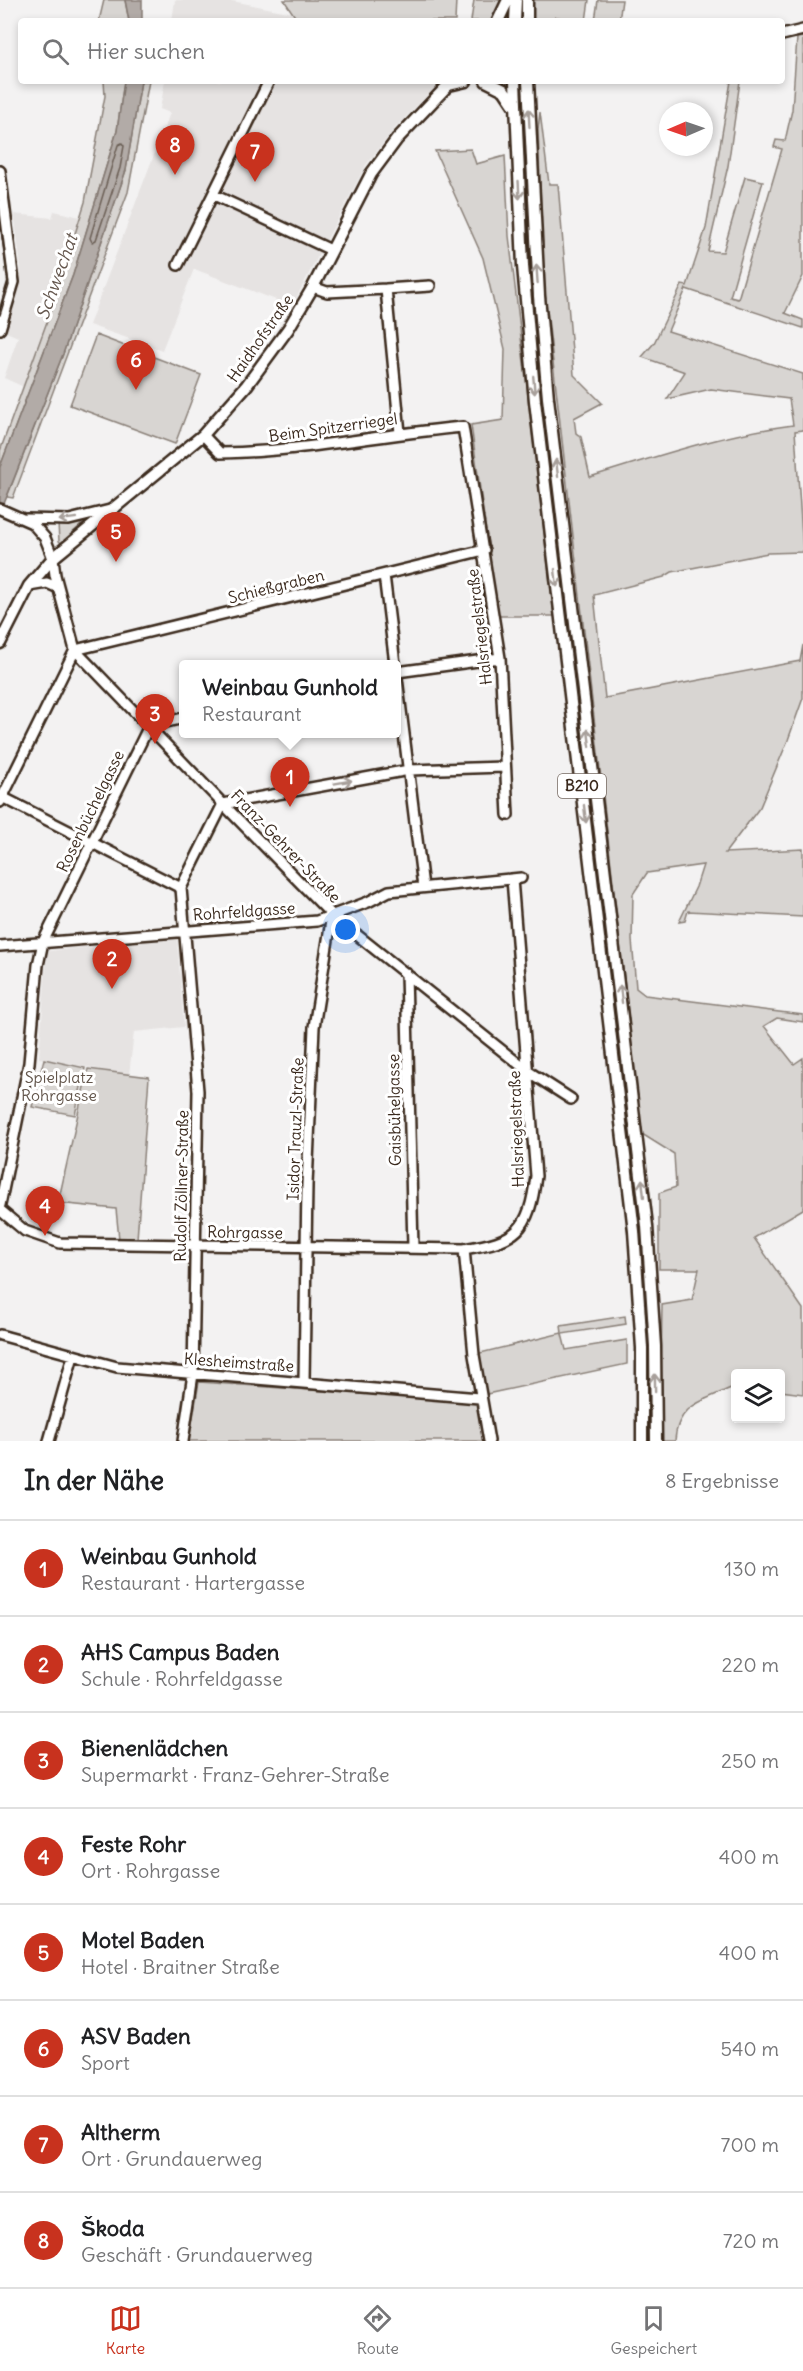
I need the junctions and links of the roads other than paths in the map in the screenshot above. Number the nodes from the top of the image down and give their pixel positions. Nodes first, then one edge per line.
1 (508, 0) edge
2 (516, 0) edge
3 (527, 0) edge
4 (499, 18) edge
5 (515, 18) edge
6 (527, 18) edge
7 (803, 30) edge
8 (785, 34) edge
9 (268, 84) edge
10 (450, 84) edge
11 (492, 84) edge
12 (515, 84) edge
13 (528, 84) edge
14 (515, 107) junction
15 (0, 171) edge
16 (214, 195) junction
17 (331, 250) junction
18 (178, 265) dead end
19 (430, 286) dead end
20 (313, 287) junction
21 (386, 289) junction
22 (0, 329) edge
23 (400, 433) junction
24 (203, 435) junction
25 (466, 437) joint
26 (2, 510) edge
27 (111, 510) junction
28 (24, 519) junction
29 (484, 550) junction
30 (53, 558) junction
31 (384, 575) junction
32 (29, 586) junction
33 (58, 588) junction
34 (0, 643) edge
35 (75, 650) junction
36 (500, 658) junction
37 (395, 660) edge
38 (401, 671) edge
39 (401, 713) edge
40 (179, 719) edge
41 (149, 726) junction
42 (504, 766) junction
43 (409, 770) junction
44 (1, 799) edge
45 (223, 804) junction
46 (508, 815) dead end
47 (90, 843) junction
48 (517, 878) joint
49 (423, 887) junction
50 (181, 888) junction
51 (332, 915) junction
52 (184, 931) junction
53 (43, 942) junction
54 (0, 946) edge
55 (406, 973) junction
56 (529, 1072) junction
57 (571, 1099) dead end
58 (0, 1204) edge
59 (0, 1210) edge
60 (195, 1246) junction
61 (307, 1247) junction
62 (413, 1247) junction
63 (464, 1249) junction
64 (0, 1335) edge
65 (73, 1356) junction
66 (193, 1374) junction
67 (304, 1381) junction
68 (479, 1398) junction
69 (49, 1441) edge
70 (183, 1441) edge
71 (489, 1441) edge
72 (642, 1441) edge
73 (656, 1441) edge

1 - 4 main road
2 - 5 main road
3 - 6 main road
7 - 8 street
9 - 16 street
10 - 17 main road, Haidhofstraße
11 - 14 main road
12 - 14 main road, B210
73 -> 13 main road, B210
14 -> 72 main road, B210
15 - 22 street
16 - 17 street
16 - 18 street
17 - 20 main road, Haidhofstraße
19 - 21 street
20 - 21 street
20 - 24 main road, Haidhofstraße
21 - 23 street
23 - 24 street, Beim Spitzerriegel
23 - 25 street, Beim Spitzerriegel
24 - 27 main road, Haidhofstraße
25 - 29 street, Halsriegelstraße
26 - 28 street
27 -> 28 street, Haidhofstraße
27 - 30 main road
28 - 30 street, Franz-Gehrer-Straße
29 - 31 street, Schießgraben
29 - 36 street, Halsriegelstraße
30 - 32 main road
30 - 33 street, Franz-Gehrer-Straße
31 - 35 street, Schießgraben
31 - 37 street
32 - 33 street
32 - 34 main road
33 - 35 street, Franz-Gehrer-Straße
35 - 41 street, Franz-Gehrer-Straße
35 - 44 street
36 - 38 street
36 - 42 street, Halsriegelstraße
39 - 43 street
40 - 41 street
41 - 45 street, Franz-Gehrer-Straße
41 - 47 street, Rosenbüchelgasse
42 - 43 street
42 - 46 street, Halsriegelstraße
45 -> 43 street
43 - 49 street
44 - 47 street
45 - 50 street
45 - 51 street, Franz-Gehrer-Straße
47 - 50 street
47 - 53 street, Rosenbüchelgasse
48 - 49 street, Rohrfeldgasse
48 - 56 street, Halsriegelstraße
49 - 51 street, Rohrfeldgasse
50 - 52 street, Rudolf Zöllner-Straße
51 - 52 street, Rohrfeldgasse
51 - 55 street, Franz-Gehrer-Straße
51 - 61 street, Isidor Trauzl-Straße
52 - 53 street, Rohrfeldgasse
52 - 60 street, Rudolf Zöllner-Straße
53 - 54 street, Rohrfeldgasse
53 - 58 street, Rosenbüchelgasse
55 - 56 street, Franz-Gehrer-Straße
55 - 62 street, Gaisbühelgasse
56 - 57 street, Franz-Gehrer-Straße
56 - 63 street, Halsriegelstraße
59 - 60 street, Rohrgasse
60 - 61 street, Rohrgasse
60 - 66 street, Rudolf Zöllner-Straße
61 - 62 street, Rohrgasse
61 - 67 street, Isidor Trauzl-Straße
62 - 63 street, Rohrgasse
63 - 68 street
64 - 65 street, Klesheimstraße
65 - 66 street, Klesheimstraße
65 - 69 street
66 - 67 street, Klesheimstraße
66 - 70 street, Rudolf Zöllner-Straße
67 - 68 street, Klesheimstraße
68 - 71 street

